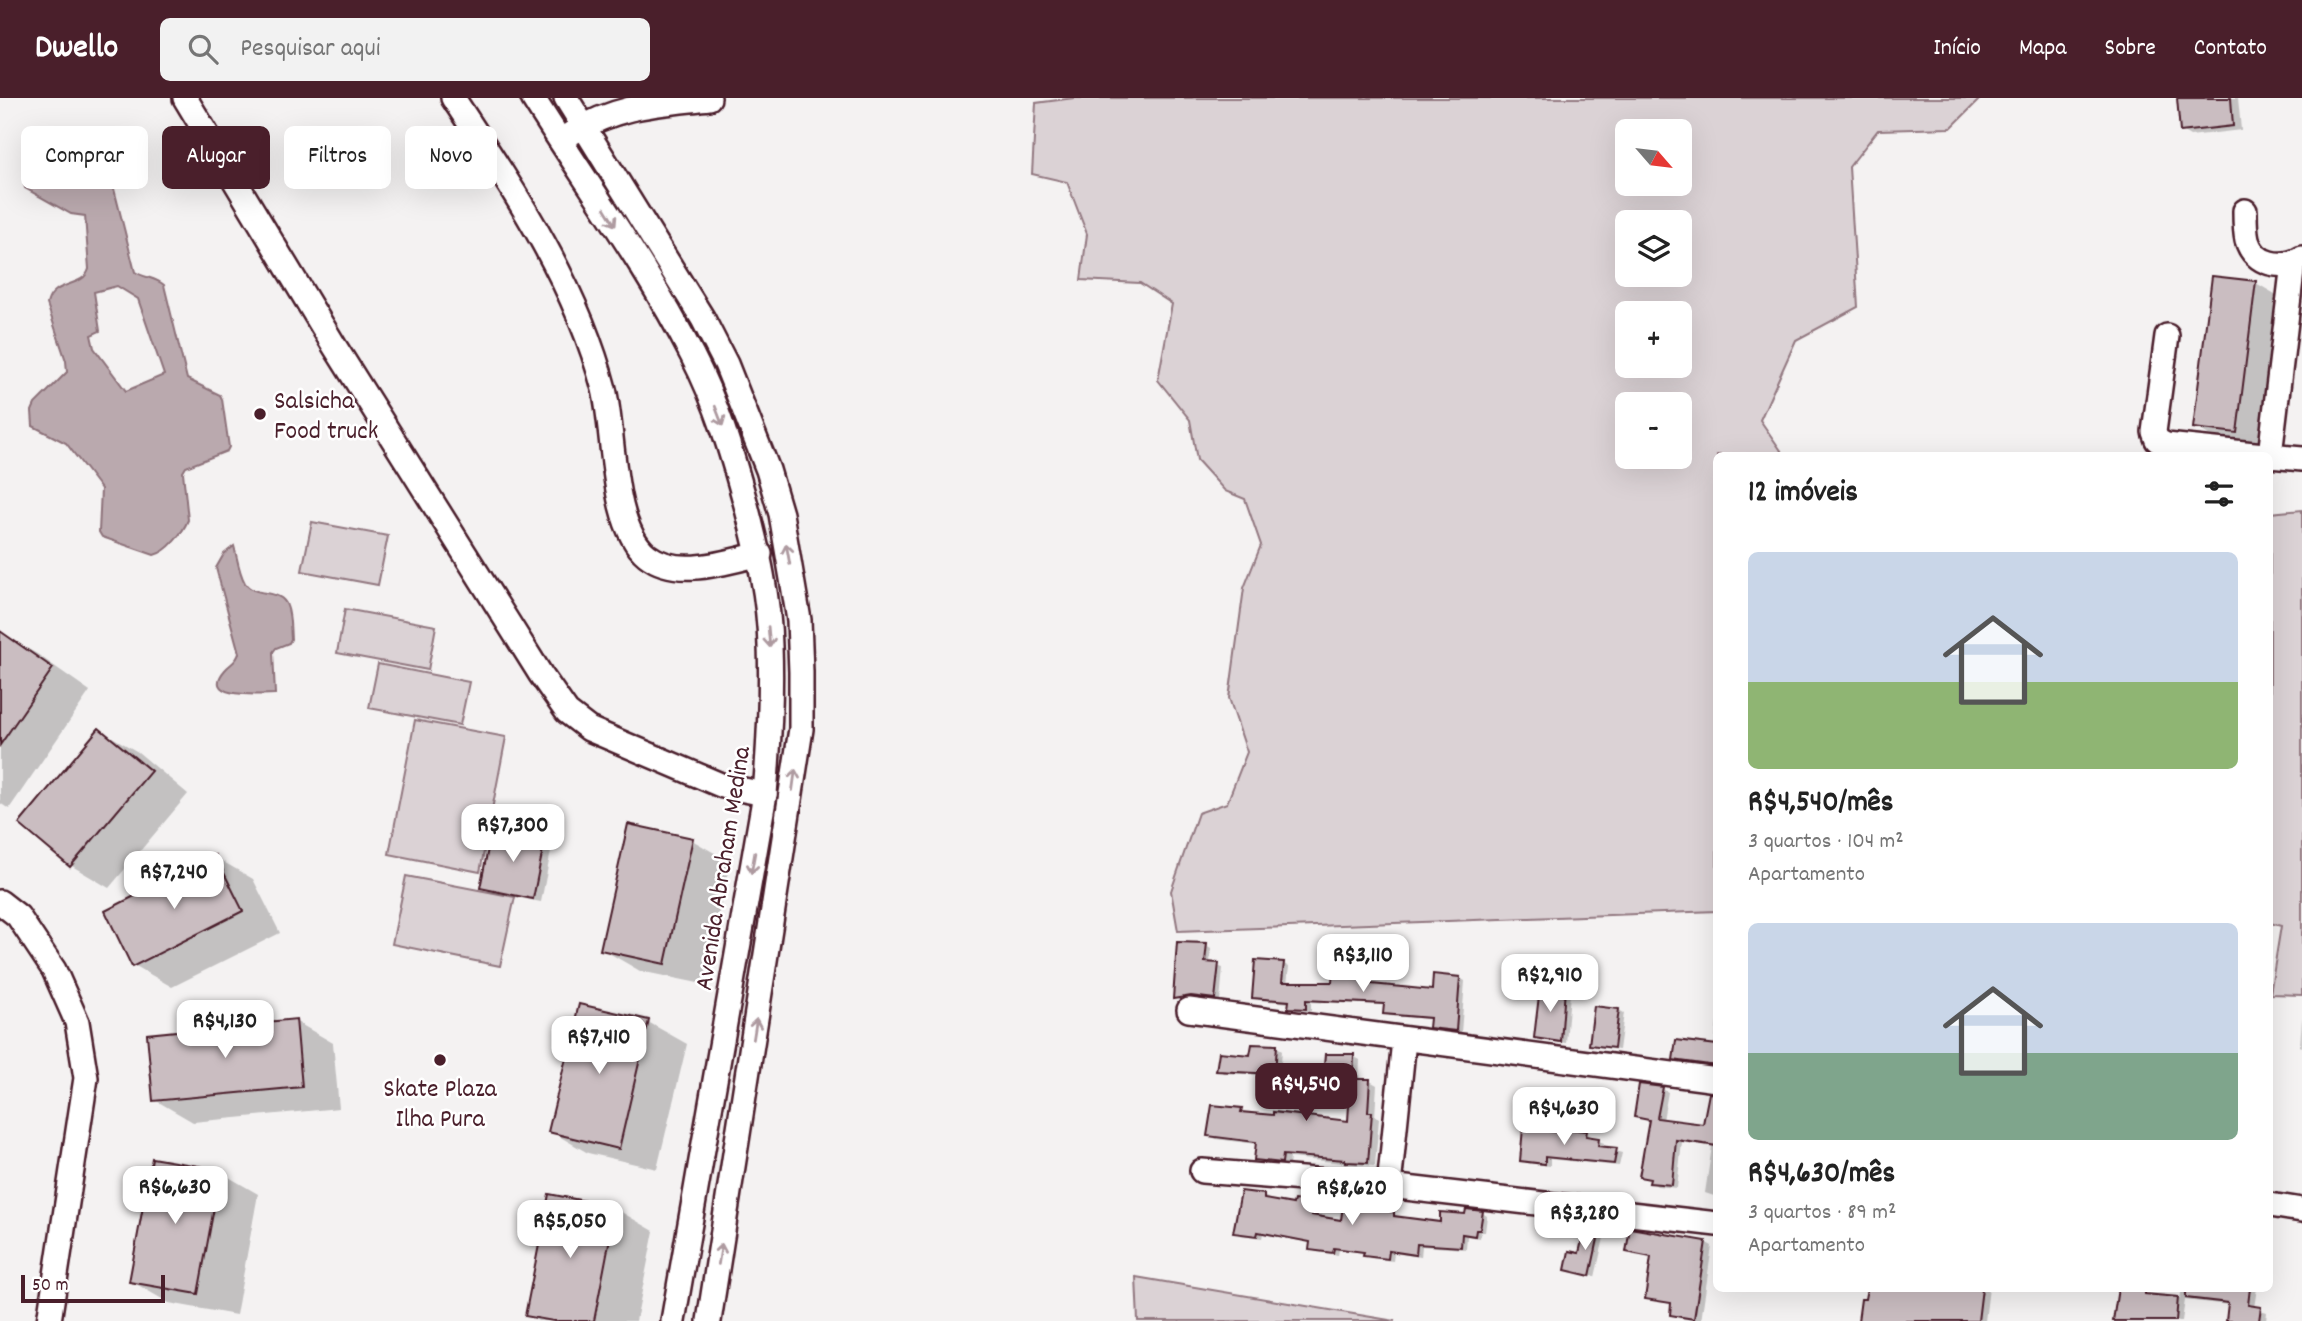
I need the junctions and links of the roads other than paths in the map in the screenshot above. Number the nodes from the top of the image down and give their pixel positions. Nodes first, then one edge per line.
1 (185, 98) edge
2 (453, 98) edge
3 (533, 98) edge
4 (566, 98) edge
5 (709, 98) edge
6 (583, 126) junction
7 (559, 140) junction
8 (2245, 211) dead end
9 (2297, 261) edge
10 (2167, 336) dead end
11 (2235, 452) edge
12 (2270, 452) edge
13 (2273, 455) edge
14 (2302, 459) edge
15 (760, 554) junction
16 (765, 794) junction
17 (0, 902) edge
18 (740, 939) junction
19 (768, 947) junction
20 (732, 982) junction
21 (762, 988) junction
22 (1189, 1010) dead end
23 (1404, 1040) junction
24 (1713, 1079) edge
25 (1202, 1171) dead end
26 (1389, 1186) junction
27 (2273, 1205) edge
28 (2302, 1210) edge
29 (1713, 1224) edge
30 (48, 1321) edge
31 (673, 1321) edge
32 (709, 1321) edge

1 - 16 street
2 - 15 street
3 - 7 street, Avenida Abraham Medina
4 - 6 street
5 - 6 street
6 - 7 street
19 -> 6 street
7 -> 15 street, Avenida Abraham Medina
8 - 9 street
9 - 12 street
10 - 11 street
13 - 14 street
15 -> 16 street, Avenida Abraham Medina
16 -> 18 street, Avenida Abraham Medina
17 - 30 street
18 - 19 street
18 - 20 street, Avenida Abraham Medina
19 - 21 street
20 - 21 street
20 - 31 street, Avenida Abraham Medina
32 -> 21 street
22 - 23 street
23 - 24 street
23 - 26 street
25 - 26 street
26 - 29 street
27 - 28 street

